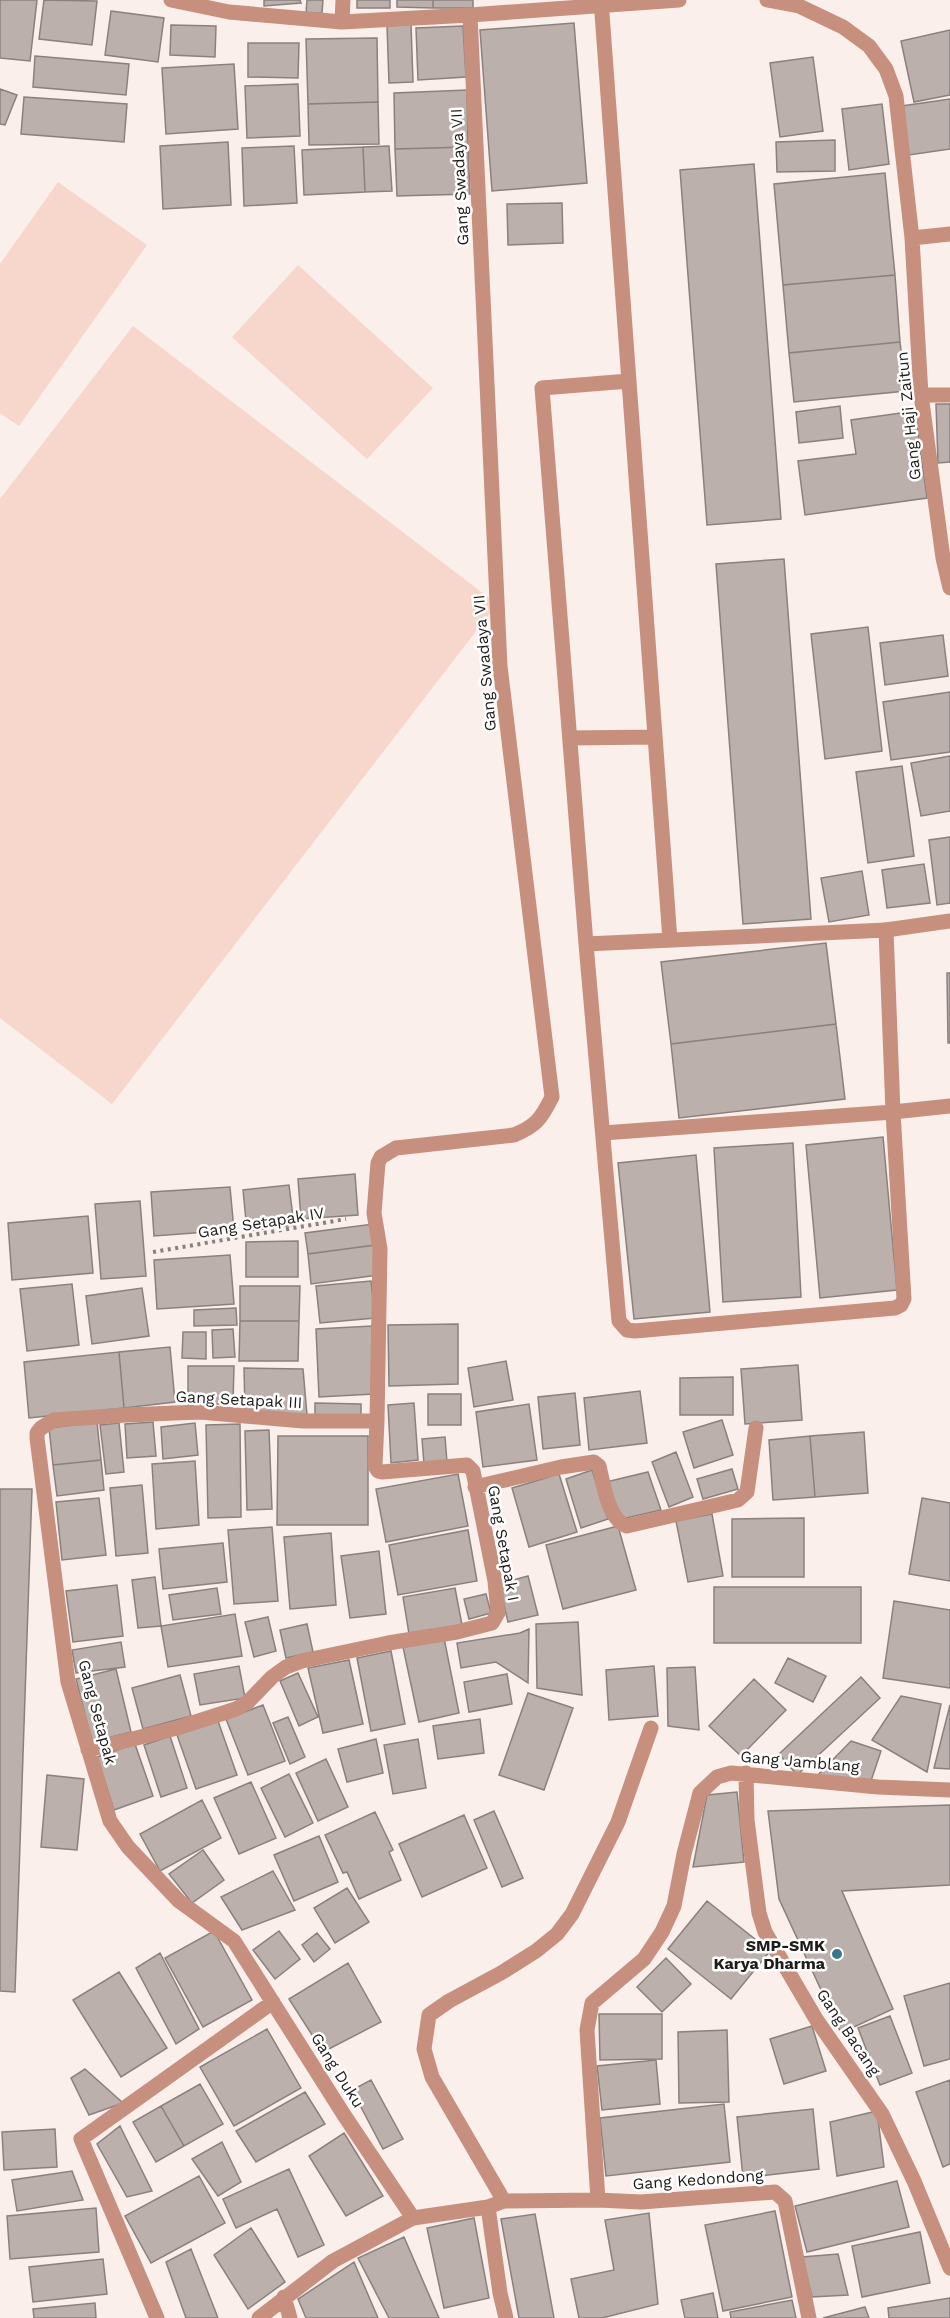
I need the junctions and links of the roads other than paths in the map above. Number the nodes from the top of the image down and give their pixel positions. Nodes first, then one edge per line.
1 (171, 0) edge
2 (343, 0) edge
3 (679, 0) edge
4 (767, 0) edge
5 (601, 2) edge
6 (470, 15) junction
7 (342, 22) junction
8 (950, 234) edge
9 (912, 238) junction
10 (628, 381) junction
11 (921, 395) junction
12 (950, 395) edge
13 (950, 588) edge
14 (654, 737) junction
15 (570, 738) junction
16 (950, 921) edge
17 (886, 930) junction
18 (670, 940) junction
19 (586, 944) junction
20 (950, 1106) edge
21 (893, 1112) junction
22 (603, 1132) junction
23 (376, 1173) joint
24 (377, 1421) junction
25 (756, 1428) dead end
26 (37, 1438) joint
27 (475, 1487) junction
28 (651, 1728) dead end
29 (88, 1750) junction
30 (746, 1773) junction
31 (950, 1790) edge
32 (234, 1941) joint
33 (273, 2002) junction
34 (598, 2200) junction
35 (504, 2201) junction
36 (488, 2207) junction
37 (413, 2218) junction
38 (950, 2268) edge
39 (284, 2297) junction
40 (158, 2318) edge
41 (259, 2318) edge
42 (290, 2318) edge
43 (506, 2318) edge
44 (810, 2318) edge

1 - 7 street
2 - 7 street
3 - 5 street
4 - 9 street, Gang Haji Zaitun
5 - 6 street
5 - 10 street
6 - 7 street
6 - 23 street, Gang Swadaya VII
8 - 9 street
9 - 11 street, Gang Haji Zaitun
10 - 14 street
10 - 15 street
11 - 12 street
11 - 13 street, Gang Haji Zaitun
14 - 15 street
14 - 18 street
15 - 19 street
16 - 17 street
17 - 18 street
17 - 21 street
18 - 19 street
19 - 22 street
20 - 21 street
21 - 22 street
21 - 22 street
23 - 24 street, Gang Setapak I
24 - 26 street, Gang Setapak III
24 - 27 street, Gang Setapak I
25 - 27 street
26 - 29 street, Gang Setapak
27 - 29 street, Gang Setapak I
28 - 35 street
29 - 32 street, Gang Setapak
30 - 31 street, Gang Jamblang
30 - 34 street, Gang Jamblang
30 - 38 street, Gang Bacang
32 - 33 street, Gang Duku
33 - 37 street, Gang Duku
33 - 40 street
34 - 35 street, Gang Kedondong
34 - 44 street, Gang Kedondong
35 - 36 street, Gang Kedondong
36 - 37 street, Gang Kedondong
36 - 43 street
37 - 39 street, Gang Kedondong
39 - 41 street, Gang Kedondong
39 - 42 street

